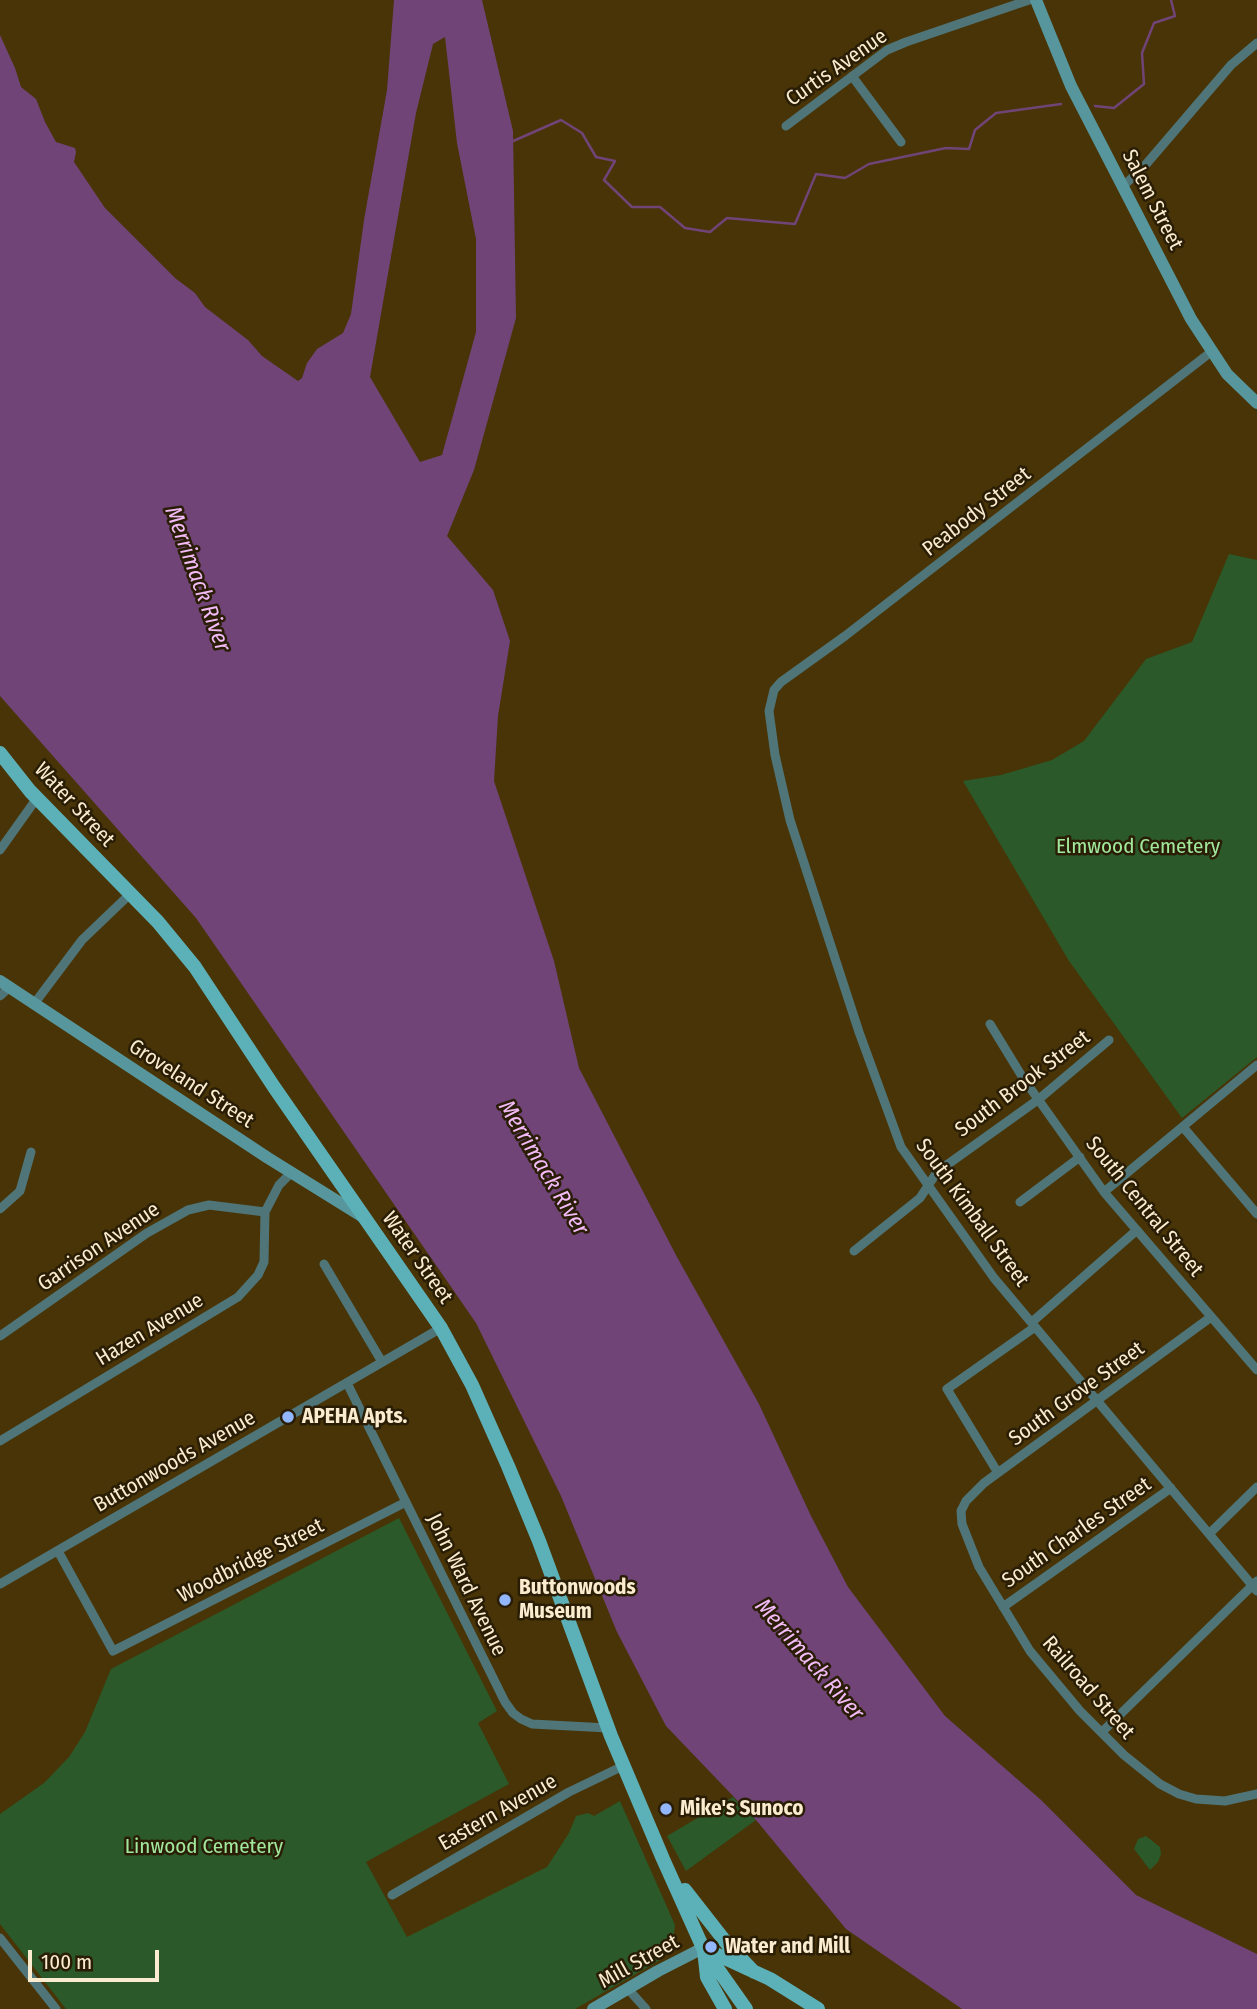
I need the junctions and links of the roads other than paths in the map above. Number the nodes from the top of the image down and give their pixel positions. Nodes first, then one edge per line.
1 (1029, 0) edge
2 (1036, 0) edge
3 (1257, 43) edge
4 (852, 76) junction
5 (786, 126) dead end
6 (901, 142) dead end
7 (1123, 186) junction
8 (1211, 352) junction
9 (1255, 399) edge
10 (770, 704) joint
11 (0, 753) edge
12 (37, 798) junction
13 (0, 850) edge
14 (130, 894) junction
15 (3, 988) edge
16 (34, 1004) junction
17 (990, 1024) dead end
18 (1109, 1040) dead end
19 (1257, 1065) edge
20 (1039, 1099) junction
21 (1183, 1127) junction
22 (32, 1152) dead end
23 (1080, 1157) junction
24 (291, 1173) junction
25 (929, 1185) junction
26 (1104, 1192) junction
27 (1020, 1202) dead end
28 (0, 1209) edge
29 (265, 1212) junction
30 (1257, 1214) edge
31 (363, 1217) junction
32 (1137, 1230) junction
33 (854, 1251) dead end
34 (324, 1264) dead end
35 (1211, 1317) junction
36 (1034, 1324) junction
37 (441, 1328) junction
38 (0, 1336) edge
39 (382, 1362) junction
40 (1257, 1370) edge
41 (347, 1383) junction
42 (1098, 1401) junction
43 (0, 1441) edge
44 (998, 1473) junction
45 (1257, 1487) edge
46 (1171, 1488) junction
47 (966, 1501) joint
48 (406, 1502) junction
49 (1209, 1534) junction
50 (58, 1551) junction
51 (0, 1584) edge
52 (1255, 1586) edge
53 (1003, 1607) junction
54 (608, 1728) junction
55 (1102, 1732) junction
56 (623, 1766) junction
57 (1257, 1794) edge
58 (667, 1867) junction
59 (392, 1895) dead end
60 (0, 1938) edge
61 (704, 1948) junction
62 (754, 1972) junction
63 (628, 1989) junction
64 (56, 2009) edge
65 (593, 2009) edge
66 (646, 2009) edge
67 (725, 2009) edge
68 (747, 2009) edge
69 (818, 2009) edge

1 - 4 street, Curtis Avenue
2 - 7 main road, Salem Street
3 - 7 street
4 - 5 street, Curtis Avenue
4 - 6 street
7 - 8 main road, Salem Street
8 - 9 main road, Salem Street
8 - 10 street, Peabody Street
10 - 25 street, South Kimball Street
11 - 12 main road, Water Street
12 - 13 street
12 - 14 main road, Water Street
14 - 16 street
14 - 31 main road, Water Street
15 - 16 main road, Groveland Street
16 - 24 main road, Groveland Street
17 - 20 street, South Central Street
18 - 20 street, South Brook Street
19 - 21 street
20 - 23 street, South Central Street
20 - 25 street, South Brook Street
21 - 26 street
21 - 30 street
22 - 28 street
23 - 26 street, South Central Street
23 - 27 street
24 - 29 street
24 - 31 main road, Groveland Street
25 - 33 street, South Brook Street
25 - 36 street, South Kimball Street
26 - 32 street, South Central Street
29 - 38 street, Garrison Avenue
29 - 43 street, Hazen Avenue
31 - 37 main road, Water Street
32 - 35 street, South Central Street
32 - 36 street
34 - 39 street
35 - 40 street, South Central Street
35 - 42 street, South Grove Street
36 - 42 street, South Kimball Street
36 - 44 street
37 - 39 street, Buttonwoods Avenue
37 - 54 main road, Water Street
39 - 41 street, Buttonwoods Avenue
41 - 48 street, John Ward Avenue
41 - 50 street, Buttonwoods Avenue
42 - 44 street, South Grove Street
42 - 46 street, South Kimball Street
44 - 47 street, South Grove Street
45 - 49 street
46 - 49 street, South Kimball Street
46 - 53 street, South Charles Street
47 - 53 street, Railroad Street
48 - 50 street, Woodbridge Street
48 - 54 street, John Ward Avenue
49 - 52 street, South Kimball Street
50 - 51 street, Buttonwoods Avenue
52 - 55 street
53 - 55 street, Railroad Street
54 - 56 main road, Water Street
55 - 57 street, Railroad Street
56 - 58 main road, Water Street
56 - 59 street, Eastern Avenue
58 - 61 main road, Water Street
58 - 62 main road, Water Street
60 - 64 street
61 - 62 main road, Water Street
61 - 63 main road, Mill Street
61 - 67 main road
61 - 68 main road
62 - 69 main road, Water Street
63 - 65 main road, Mill Street
63 - 66 street

